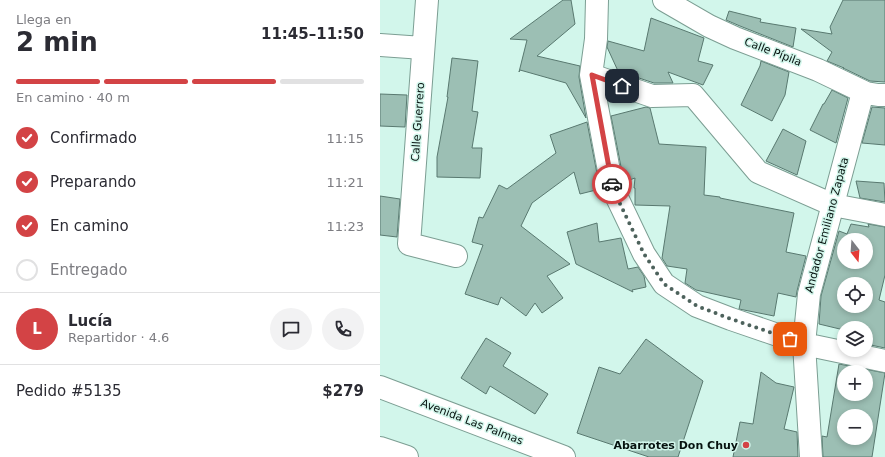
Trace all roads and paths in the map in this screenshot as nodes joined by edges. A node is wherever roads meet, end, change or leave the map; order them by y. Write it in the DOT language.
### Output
graph roads {
  1 [pos="427,0"];
  2 [pos="597,0"];
  3 [pos="664,0"];
  4 [pos="380,45"];
  5 [pos="423,48"];
  6 [pos="592,75"];
  7 [pos="863,92"];
  8 [pos="885,95"];
  9 [pos="832,204"];
  10 [pos="885,215"];
  11 [pos="456,256"];
  12 [pos="804,344"];
  13 [pos="885,361"];
  14 [pos="380,387"];
  15 [pos="380,448"];
  16 [pos="406,457"];
  17 [pos="564,457"];
  18 [pos="812,457"];
  1 -- 5 [label="main road, Calle Guerrero"];
  2 -- 6 [label="main road"];
  3 -- 7 [label="main road, Calle Pípila"];
  4 -- 5 [label="main road"];
  5 -- 11 [label="main road, Calle Guerrero"];
  6 -- 9 [label="main road"];
  6 -- 12 [label="main road"];
  7 -- 8 [label="main road, Calle Pípila"];
  7 -- 9 [label="main road, Andador Emiliano Zapata"];
  9 -- 10 [label="main road"];
  9 -- 12 [label="main road, Andador Emiliano Zapata"];
  12 -- 13 [label="main road"];
  12 -- 18 [label="main road, Andador Emiliano Zapata"];
  14 -- 17 [label="main road, Avenida Las Palmas"];
  15 -- 16 [label="main road"];
}
